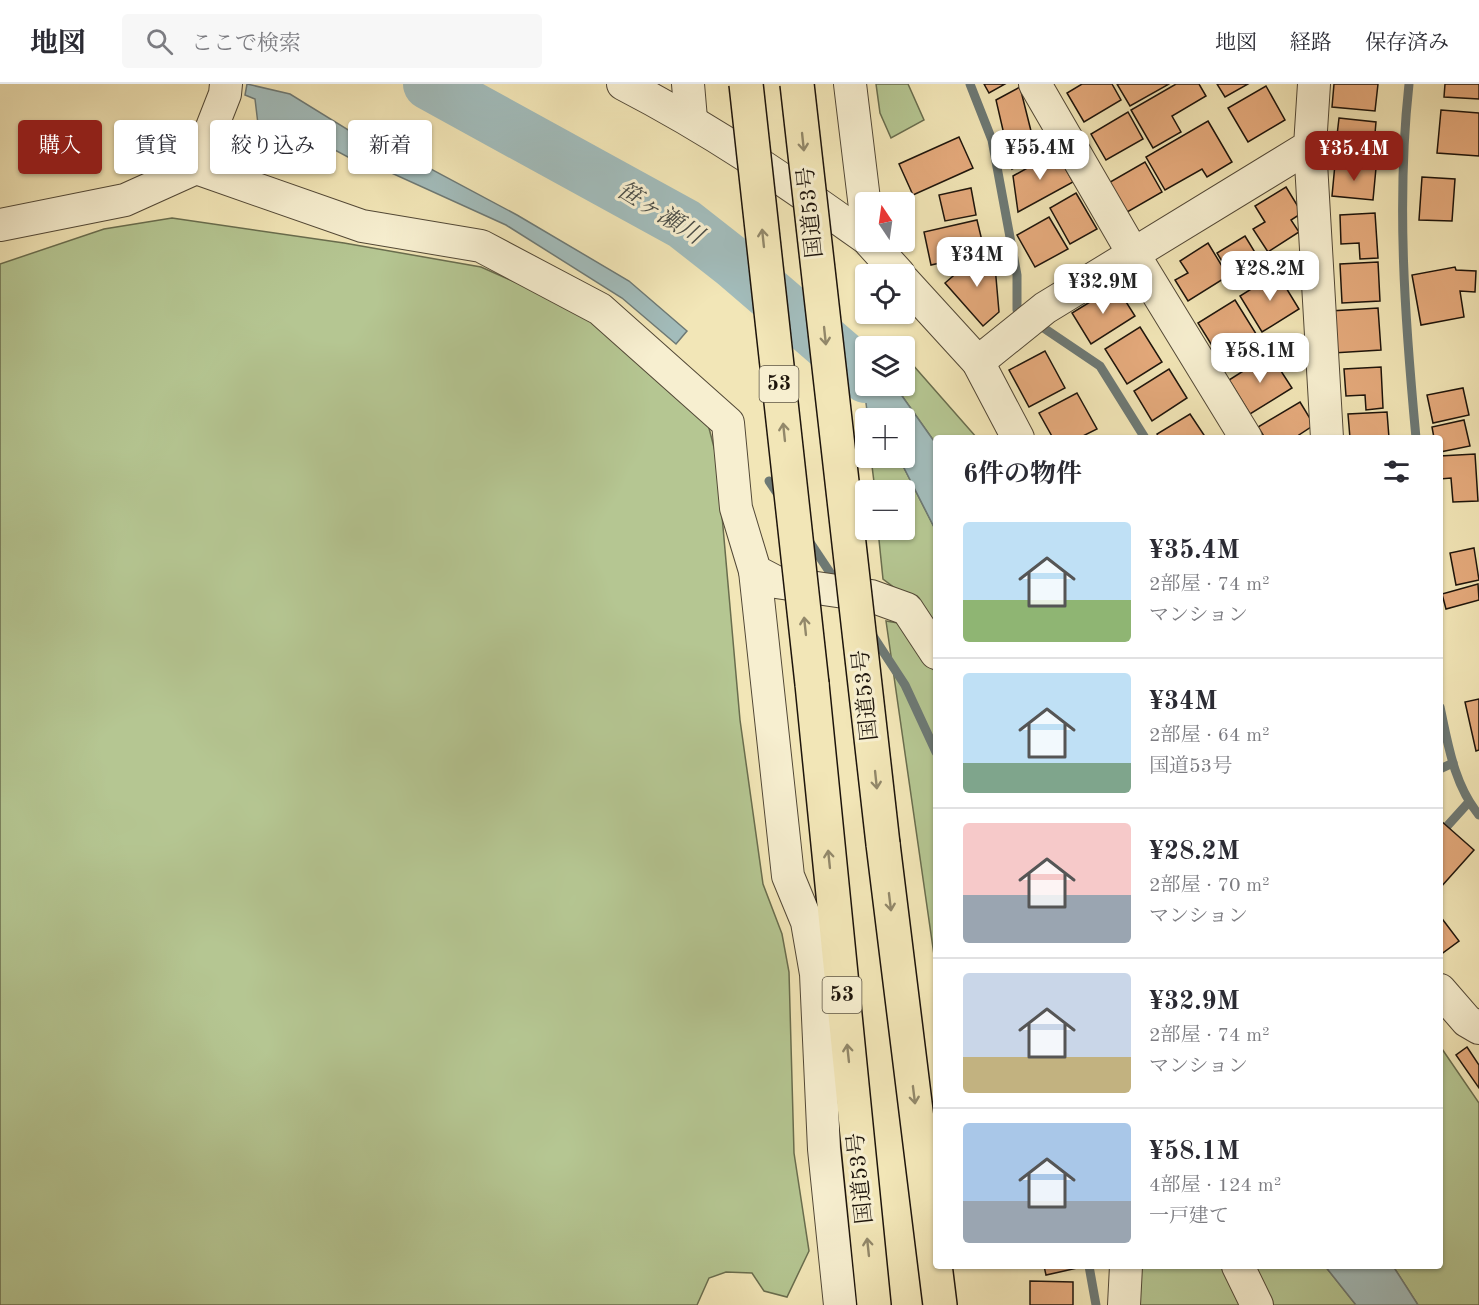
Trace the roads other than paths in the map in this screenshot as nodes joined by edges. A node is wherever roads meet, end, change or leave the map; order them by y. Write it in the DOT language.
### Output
graph roads {
  1 [pos="623,84"];
  2 [pos="688,84"];
  3 [pos="746,84"];
  4 [pos="797,84"];
  5 [pos="850,84"];
  6 [pos="1035,84"];
  7 [pos="1314,84"];
  8 [pos="226,89"];
  9 [pos="691,119"];
  10 [pos="1310,146"];
  11 [pos="198,163"];
  12 [pos="198,169"];
  13 [pos="183,174"];
  14 [pos="863,192"];
  15 [pos="0,225"];
  16 [pos="855,230"];
  17 [pos="879,252"];
  18 [pos="1134,255"];
  19 [pos="890,264"];
  20 [pos="915,293"];
  21 [pos="978,362"];
  22 [pos="1016,435"];
  23 [pos="1244,435"];
  24 [pos="1328,435"];
  25 [pos="755,571"];
  26 [pos="933,648"];
  27 [pos="1443,993"];
  28 [pos="1479,1028"];
  29 [pos="933,1248"];
  30 [pos="936,1269"];
  31 [pos="1126,1269"];
  32 [pos="1239,1269"];
  33 [pos="840,1305"];
  34 [pos="874,1305"];
  35 [pos="940,1305"];
  36 [pos="1124,1305"];
  37 [pos="1257,1305"];
  1 -- 9 [label="street"];
  2 -- 9 [label="street"];
  34 -- 3 [label="highway, 国道53号 / 53, one-way, bridge"];
  4 -- 29 [label="highway, 国道53号 / 53, one-way, bridge"];
  5 -- 14 [label="street"];
  6 -- 18 [label="street"];
  7 -- 10 [label="street"];
  8 -- 11 [label="street"];
  9 -- 16 [label="street"];
  10 -- 18 [label="street"];
  10 -- 24 [label="street"];
  12 -- 25 [label="street"];
  13 -- 15 [label="street"];
  17 -- 19 [label="street"];
  18 -- 21 [label="street"];
  18 -- 23 [label="street"];
  20 -- 21 [label="street"];
  21 -- 22 [label="street"];
  25 -- 26 [label="street"];
  25 -- 33 [label="street"];
  27 -- 28 [label="street"];
  30 -- 35 [label="highway, 国道53号 / 53, one-way, bridge"];
  31 -- 36 [label="street"];
  32 -- 37 [label="street"];
}
